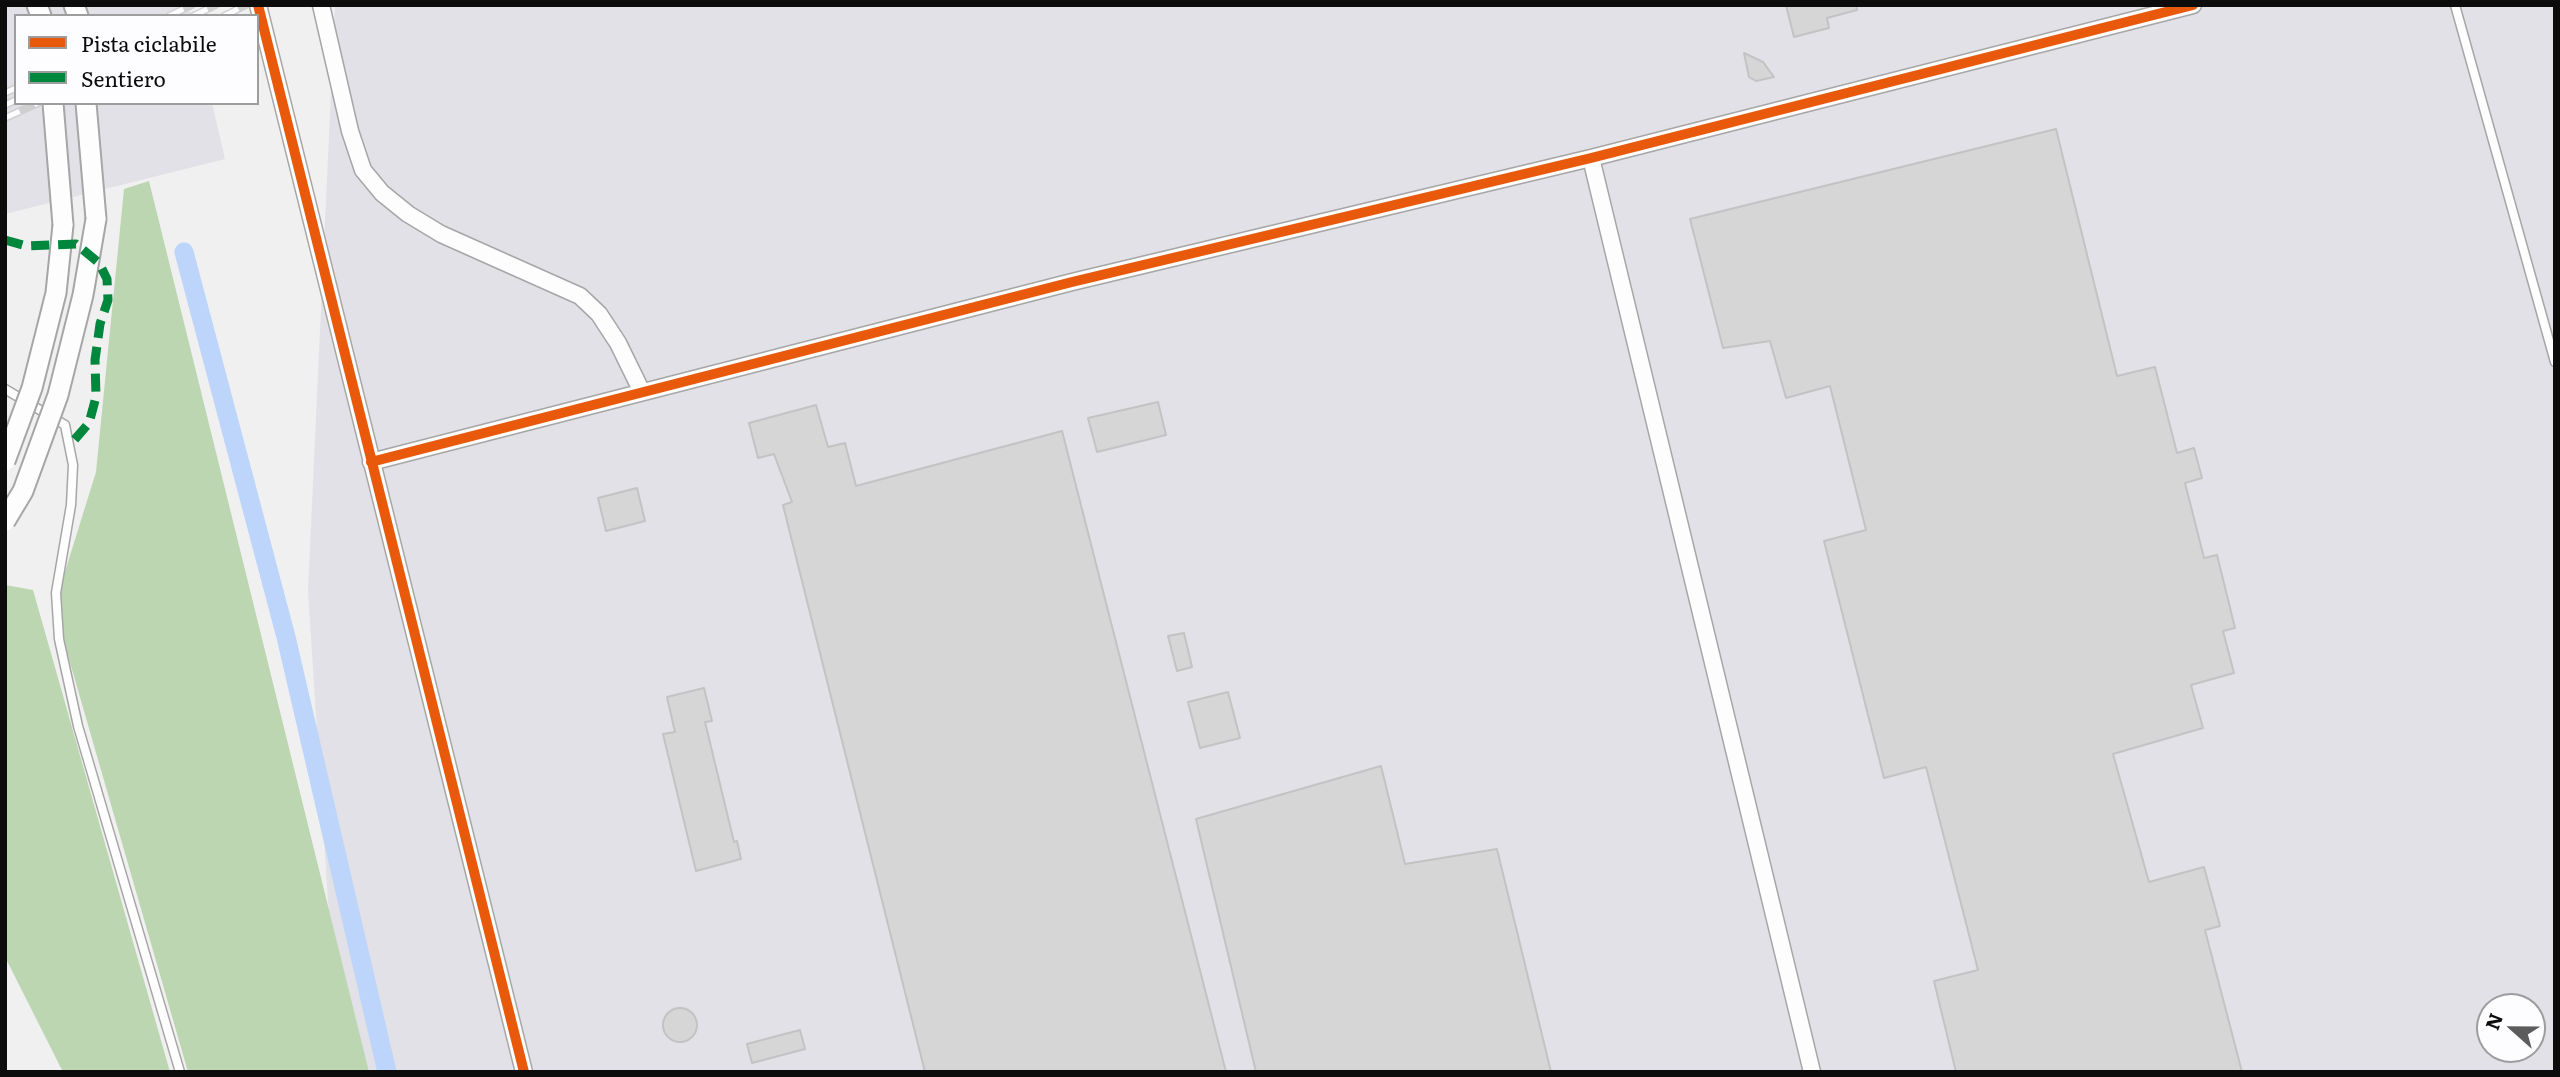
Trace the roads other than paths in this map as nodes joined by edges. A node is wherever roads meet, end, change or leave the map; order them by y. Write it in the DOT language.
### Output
graph roads {
  1 [pos="258,5"];
  2 [pos="321,5"];
  3 [pos="2193,5"];
  4 [pos="2455,5"];
  5 [pos="53,105"];
  6 [pos="86,105"];
  7 [pos="1591,158"];
  8 [pos="2555,362"];
  9 [pos="5,389"];
  10 [pos="642,392"];
  11 [pos="5,461"];
  12 [pos="371,462"];
  13 [pos="5,521"];
  14 [pos="180,1072"];
  15 [pos="524,1072"];
  16 [pos="1812,1072"];
  1 -- 12 [label="street"];
  2 -- 10 [label="street"];
  3 -- 7 [label="street"];
  4 -- 8 [label="lane"];
  5 -- 11 [label="street, bridge"];
  6 -- 13 [label="street, bridge"];
  7 -- 10 [label="street"];
  7 -- 16 [label="street"];
  9 -- 14 [label="lane"];
  10 -- 12 [label="street"];
  12 -- 15 [label="street"];
}
